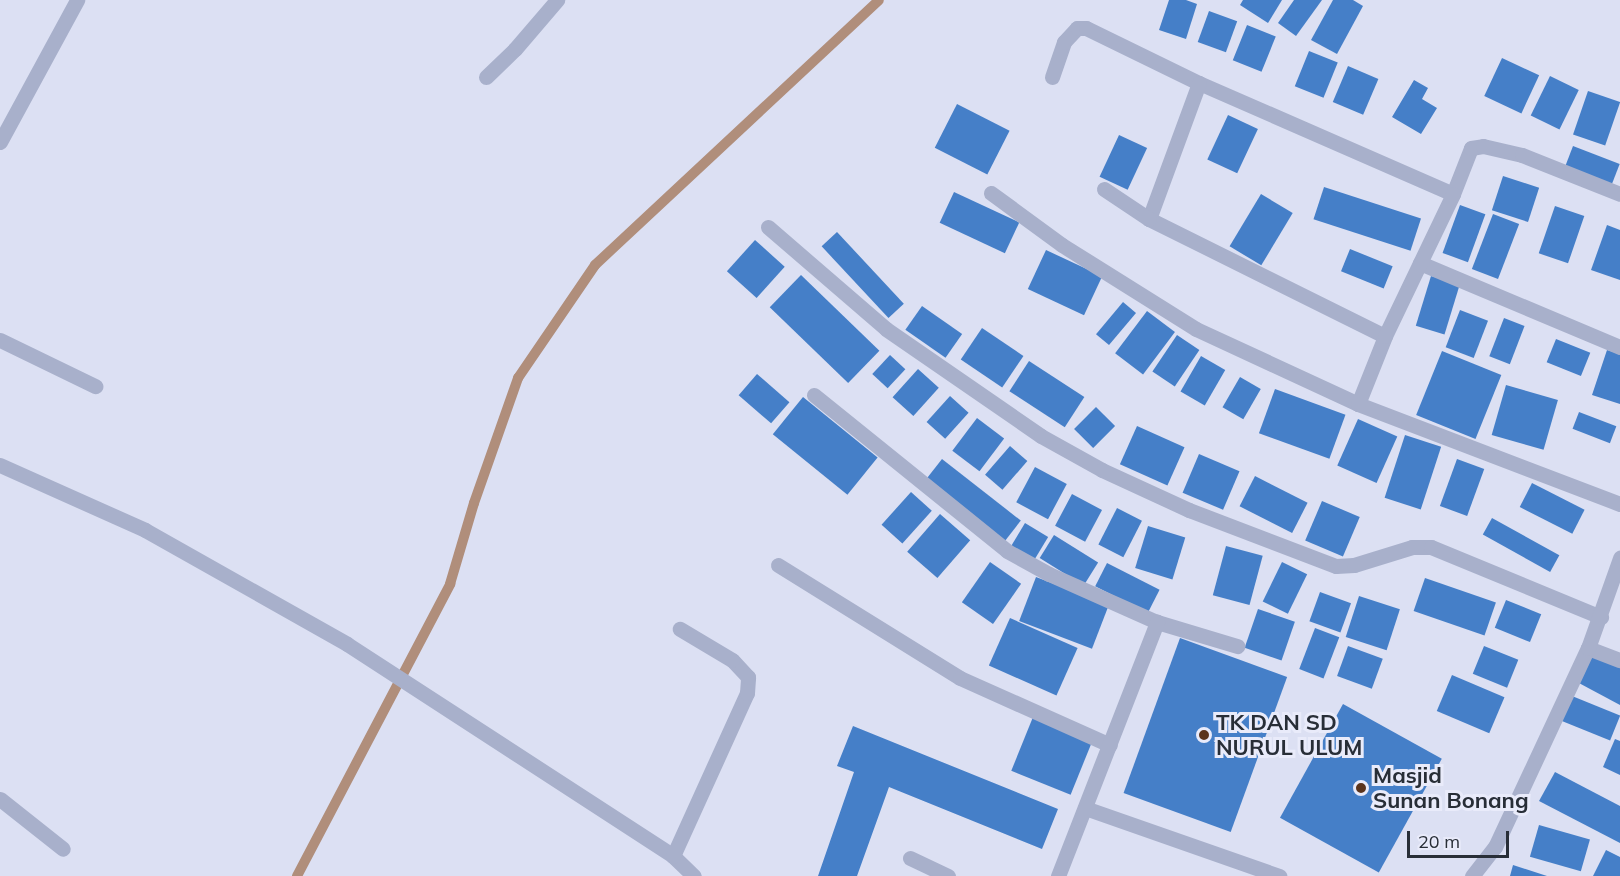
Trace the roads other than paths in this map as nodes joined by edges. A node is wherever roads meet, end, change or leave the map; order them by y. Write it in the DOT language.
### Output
graph roads {
  1 [pos="77,0"];
  2 [pos="557,0"];
  3 [pos="486,76"];
  4 [pos="1052,76"];
  5 [pos="1199,83"];
  6 [pos="0,142"];
  7 [pos="1104,189"];
  8 [pos="991,193"];
  9 [pos="1453,194"];
  10 [pos="1620,194"];
  11 [pos="1149,219"];
  12 [pos="768,227"];
  13 [pos="1420,263"];
  14 [pos="1385,336"];
  15 [pos="0,340"];
  16 [pos="1620,347"];
  17 [pos="95,386"];
  18 [pos="814,395"];
  19 [pos="1358,404"];
  20 [pos="0,465"];
  21 [pos="1620,504"];
  22 [pos="1620,558"];
  23 [pos="778,565"];
  24 [pos="1601,617"];
  25 [pos="1157,622"];
  26 [pos="680,629"];
  27 [pos="1237,646"];
  28 [pos="1588,648"];
  29 [pos="1620,660"];
  30 [pos="1110,745"];
  31 [pos="0,799"];
  32 [pos="1085,808"];
  33 [pos="63,849"];
  34 [pos="673,856"];
  35 [pos="910,858"];
  36 [pos="694,876"];
  37 [pos="948,876"];
  38 [pos="1058,876"];
  39 [pos="1279,876"];
  40 [pos="1472,876"];
  1 -- 6 [label="street"];
  2 -- 3 [label="street"];
  4 -- 5 [label="street"];
  5 -- 9 [label="street"];
  5 -- 11 [label="street"];
  7 -- 11 [label="street"];
  8 -- 19 [label="street"];
  9 -- 10 [label="street"];
  9 -- 13 [label="street"];
  11 -- 14 [label="street"];
  12 -- 24 [label="street"];
  13 -- 14 [label="street"];
  13 -- 16 [label="street"];
  14 -- 19 [label="street"];
  15 -- 17 [label="street"];
  18 -- 25 [label="street"];
  19 -- 21 [label="street"];
  20 -- 34 [label="street"];
  22 -- 24 [label="street"];
  23 -- 30 [label="street"];
  24 -- 28 [label="street"];
  25 -- 27 [label="street"];
  25 -- 30 [label="street"];
  26 -- 34 [label="street"];
  28 -- 29 [label="street"];
  28 -- 40 [label="street"];
  30 -- 32 [label="street"];
  31 -- 33 [label="street"];
  32 -- 38 [label="street"];
  32 -- 39 [label="street"];
  34 -- 36 [label="street"];
  35 -- 37 [label="street"];
}
